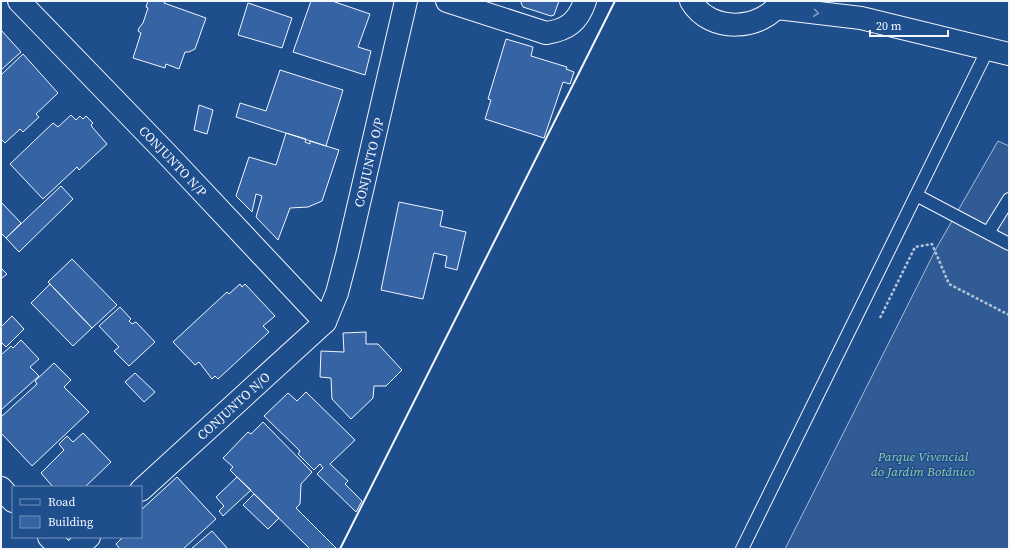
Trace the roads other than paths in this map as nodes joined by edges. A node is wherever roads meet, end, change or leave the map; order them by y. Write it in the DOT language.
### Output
graph roads {
  1 [pos="19,1"];
  2 [pos="406,1"];
  3 [pos="447,1"];
  4 [pos="585,1"];
  5 [pos="692,1"];
  6 [pos="839,1"];
  7 [pos="779,5"];
  8 [pos="861,18"];
  9 [pos="999,50"];
  10 [pos="916,195"];
  11 [pos="1009,199"];
  12 [pos="988,233"];
  13 [pos="1009,244"];
  14 [pos="325,322"];
  15 [pos="1,488"];
  16 [pos="142,489"];
  17 [pos="12,499"];
  18 [pos="50,538"];
  19 [pos="88,538"];
  20 [pos="61,549"];
  21 [pos="76,549"];
  22 [pos="742,549"];
  1 -- 14 [label="street, CONJUNTO N/P"];
  2 -- 14 [label="street, CONJUNTO O/P"];
  3 -- 4 [label="street"];
  5 -- 7 [label="street"];
  6 -- 8 [label="street"];
  7 -- 8 [label="street, one-way"];
  8 -- 9 [label="street"];
  9 -- 10 [label="lane"];
  10 -- 12 [label="lane"];
  10 -- 22 [label="lane"];
  11 -- 12 [label="lane"];
  12 -- 13 [label="lane"];
  14 -- 16 [label="street, CONJUNTO N/O"];
  15 -- 17 [label="street"];
  18 -- 20 [label="street"];
  19 -- 21 [label="street"];
}
